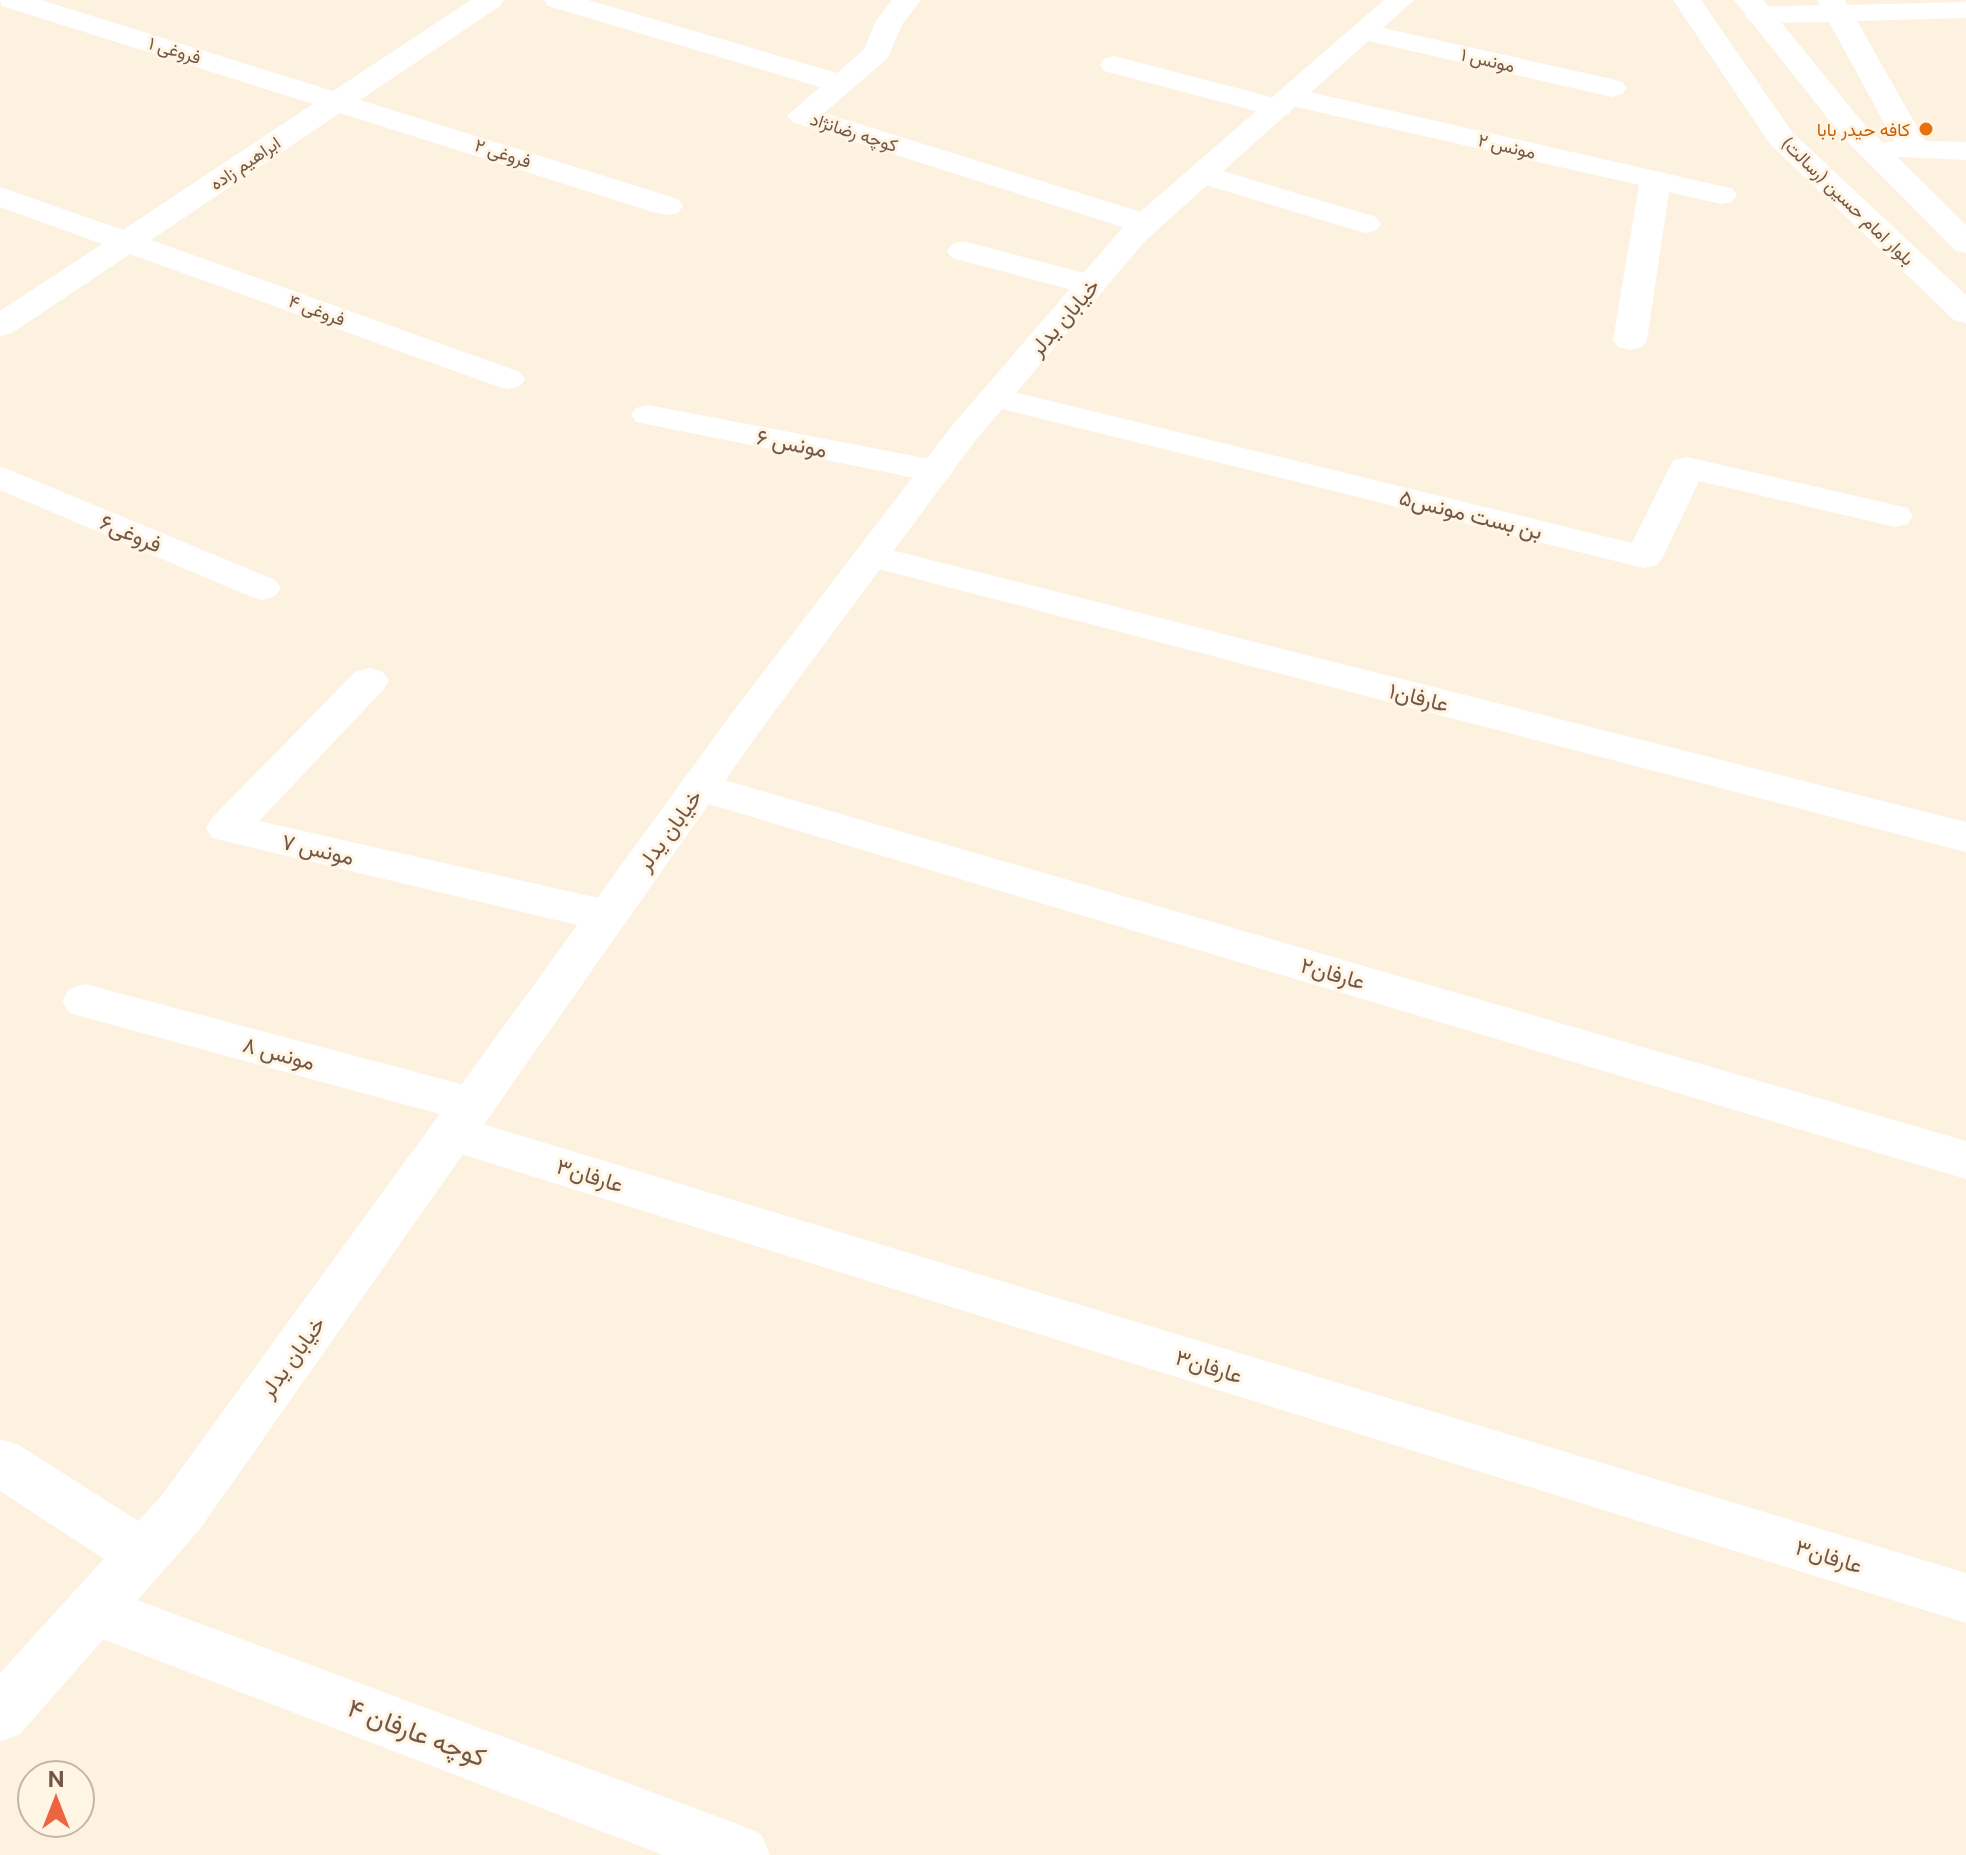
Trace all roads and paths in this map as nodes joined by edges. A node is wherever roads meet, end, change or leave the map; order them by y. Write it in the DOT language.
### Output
graph roads {
  1 [pos="12,0"];
  2 [pos="490,0"];
  3 [pos="558,0"];
  4 [pos="907,0"];
  5 [pos="1400,0"];
  6 [pos="1687,0"];
  7 [pos="1834,6"];
  8 [pos="1754,7"];
  9 [pos="1966,10"];
  10 [pos="1365,32"];
  11 [pos="1114,65"];
  12 [pos="842,84"];
  13 [pos="1612,88"];
  14 [pos="339,101"];
  15 [pos="1286,102"];
  16 [pos="1873,150"];
  17 [pos="1915,151"];
  18 [pos="1966,151"];
  19 [pos="1203,174"];
  20 [pos="1655,180"];
  21 [pos="1721,195"];
  22 [pos="0,196"];
  23 [pos="667,206"];
  24 [pos="1146,224"];
  25 [pos="1365,224"];
  26 [pos="1960,232"];
  27 [pos="127,241"];
  28 [pos="963,251"];
  29 [pos="1091,285"];
  30 [pos="1966,313"];
  31 [pos="0,326"];
  32 [pos="1630,340"];
  33 [pos="508,379"];
  34 [pos="994,397"];
  35 [pos="648,415"];
  36 [pos="935,471"];
  37 [pos="0,477"];
  38 [pos="1895,516"];
  39 [pos="872,556"];
  40 [pos="262,588"];
  41 [pos="369,681"];
  42 [pos="700,787"];
  43 [pos="1966,837"];
  44 [pos="607,916"];
  45 [pos="85,1001"];
  46 [pos="462,1119"];
  47 [pos="1966,1160"];
  48 [pos="0,1462"];
  49 [pos="143,1554"];
  50 [pos="1966,1598"];
  51 [pos="94,1610"];
  52 [pos="0,1715"];
  53 [pos="740,1855"];
  1 -- 14 [label="street, فروغی ۱"];
  2 -- 14 [label="street, ابراهیم زاده"];
  3 -- 12 [label="street, کوچه رضانژاد"];
  4 -- 12 [label="street"];
  5 -- 10 [label="street, خیابان یدلر"];
  6 -- 30 [label="street, بلوار امام حسین (رسالت)"];
  7 -- 8 [label="street"];
  7 -- 9 [label="street"];
  7 -- 17 [label="street"];
  8 -- 16 [label="street"];
  10 -- 13 [label="street, مونس ۱"];
  10 -- 15 [label="street, خیابان یدلر"];
  11 -- 15 [label="street, مونس ۲"];
  12 -- 24 [label="street, کوچه رضانژاد"];
  14 -- 23 [label="street, فروغی ۲"];
  14 -- 27 [label="street, ابراهیم زاده"];
  15 -- 19 [label="street, خیابان یدلر"];
  15 -- 20 [label="street, مونس ۲"];
  16 -- 17 [label="street"];
  16 -- 26 [label="street"];
  17 -- 18 [label="street"];
  19 -- 24 [label="street, خیابان یدلر"];
  19 -- 25 [label="street"];
  20 -- 21 [label="street, مونس ۲"];
  20 -- 32 [label="street"];
  22 -- 27 [label="street, فروغی ۴"];
  24 -- 29 [label="street, خیابان یدلر"];
  27 -- 31 [label="street, ابراهیم زاده"];
  27 -- 33 [label="street, فروغی ۴"];
  28 -- 29 [label="street"];
  29 -- 34 [label="street, خیابان یدلر"];
  34 -- 36 [label="street, خیابان یدلر"];
  34 -- 38 [label="street, بن بست مونس۵"];
  35 -- 36 [label="street, مونس ۶"];
  36 -- 39 [label="street, خیابان یدلر"];
  37 -- 40 [label="street, فروغی۶"];
  39 -- 42 [label="street, خیابان یدلر"];
  39 -- 43 [label="street, عارفان۱"];
  41 -- 44 [label="street, مونس ۷"];
  42 -- 44 [label="street, خیابان یدلر"];
  42 -- 47 [label="street, عارفان۲"];
  44 -- 46 [label="street, خیابان یدلر"];
  45 -- 46 [label="street, مونس ۸"];
  46 -- 49 [label="street, خیابان یدلر"];
  46 -- 50 [label="street, عارفان۳"];
  48 -- 49 [label="street"];
  49 -- 51 [label="street, خیابان یدلر"];
  51 -- 52 [label="street, خیابان یدلر"];
  51 -- 53 [label="street, کوچه عارفان ۴"];
}
